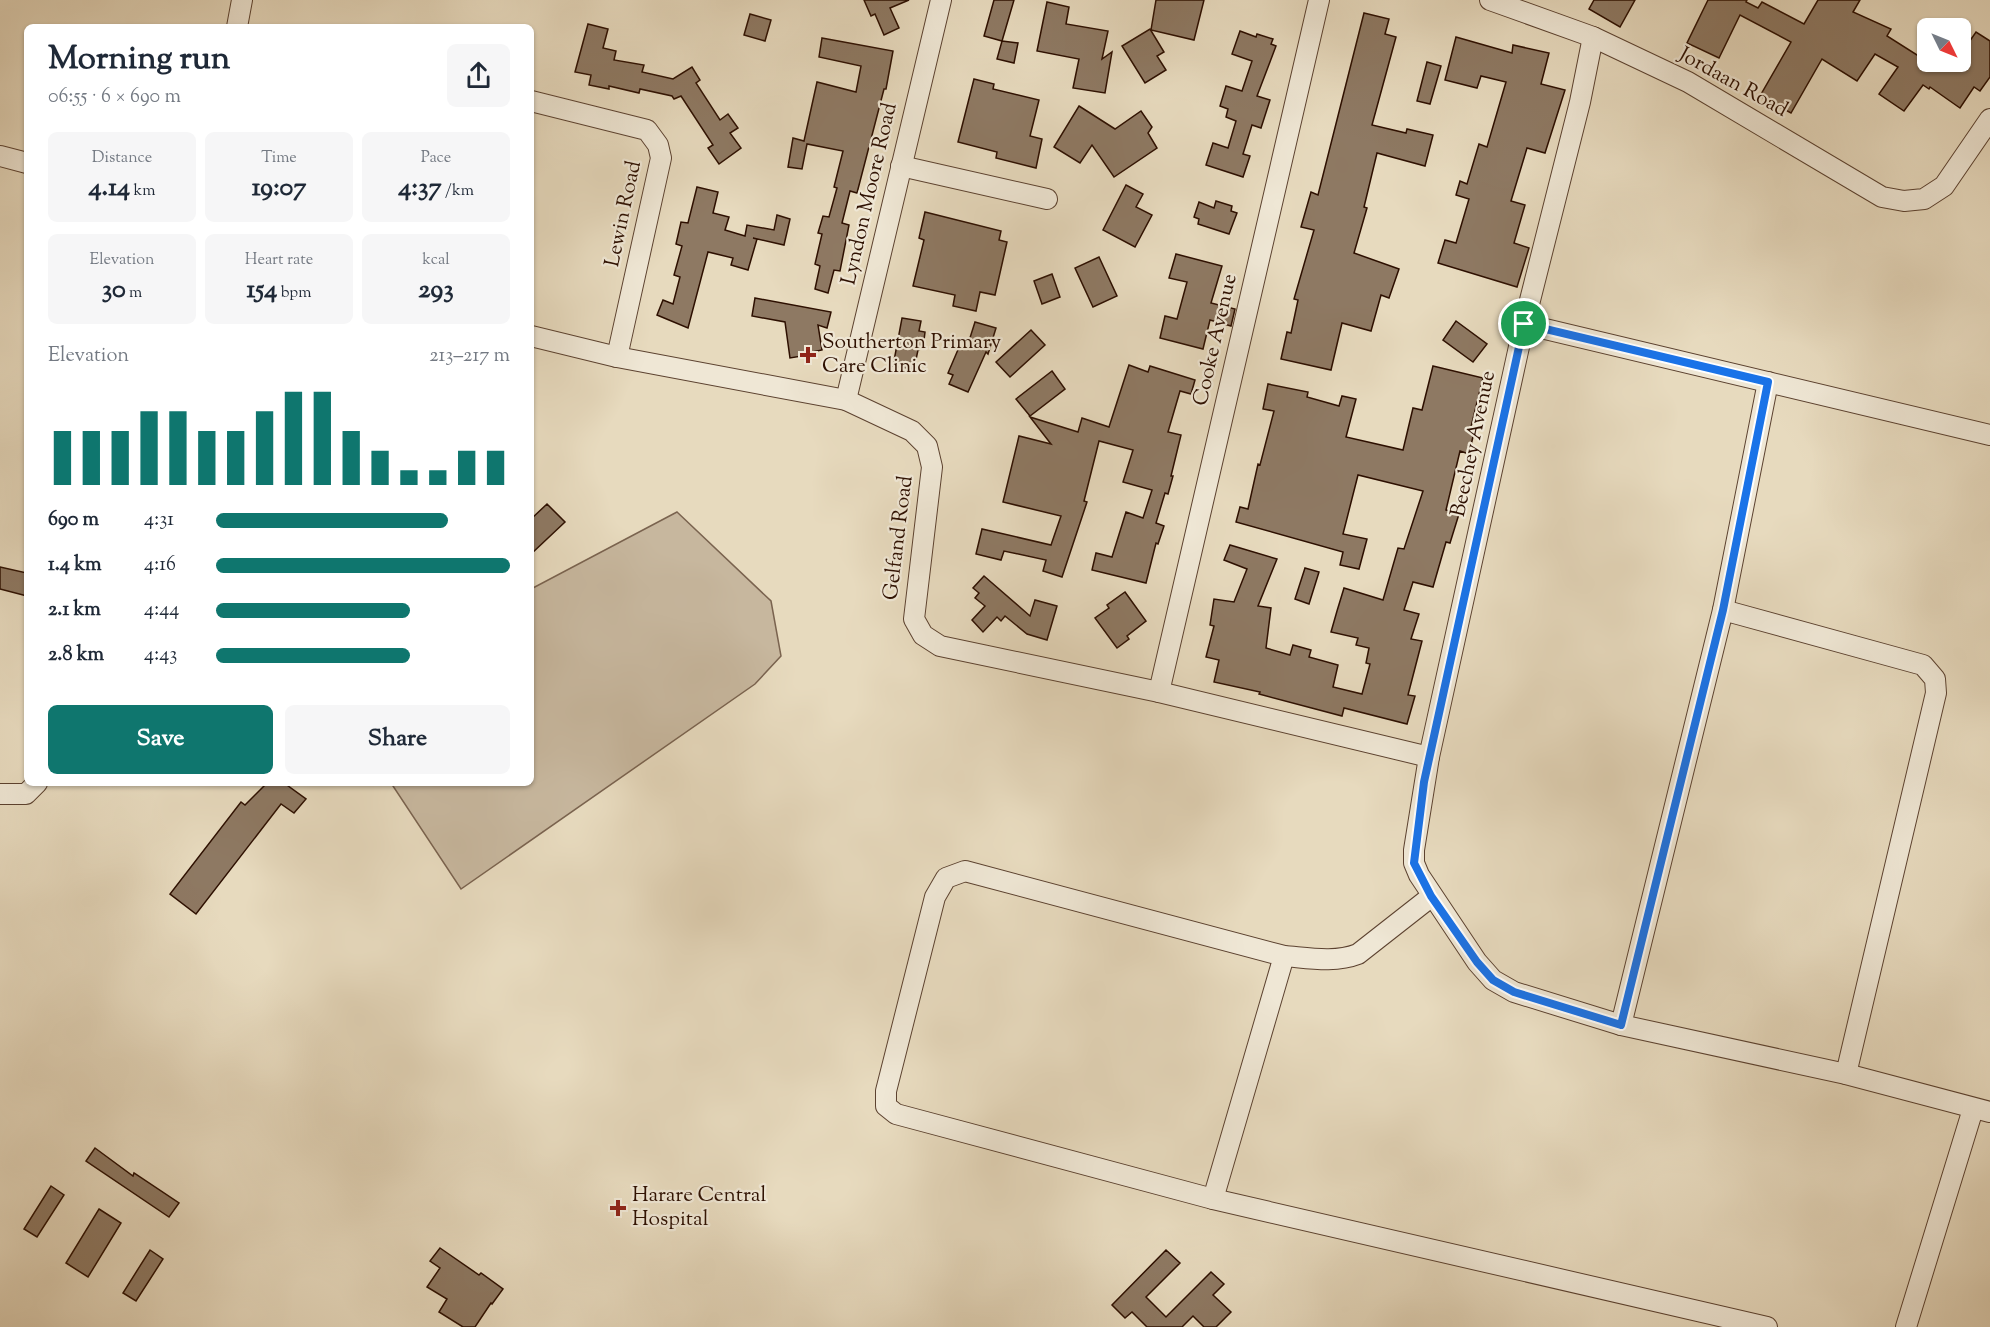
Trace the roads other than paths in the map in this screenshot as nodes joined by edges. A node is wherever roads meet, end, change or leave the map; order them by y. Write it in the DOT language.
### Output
graph roads {
  1 [pos="242,0"];
  2 [pos="941,0"];
  3 [pos="1319,0"];
  4 [pos="1490,0"];
  5 [pos="239,24"];
  6 [pos="1593,38"];
  7 [pos="534,102"];
  8 [pos="1990,119"];
  9 [pos="0,156"];
  10 [pos="24,162"];
  11 [pos="901,166"];
  12 [pos="1047,199"];
  13 [pos="1524,324"];
  14 [pos="534,337"];
  15 [pos="617,357"];
  16 [pos="1768,382"];
  17 [pos="846,400"];
  18 [pos="1990,435"];
  19 [pos="1723,610"];
  20 [pos="1159,692"];
  21 [pos="1430,757"];
  22 [pos="32,788"];
  23 [pos="0,794"];
  24 [pos="1431,896"];
  25 [pos="1284,956"];
  26 [pos="1621,1025"];
  27 [pos="1846,1074"];
  28 [pos="1982,1111"];
  29 [pos="1213,1199"];
  30 [pos="1767,1327"];
  31 [pos="1906,1327"];
  1 -- 5 [label="street"];
  2 -- 11 [label="street, Lyndon Moore Road"];
  3 -- 20 [label="street, Cooke Avenue"];
  4 -- 6 [label="street, Jordaan Road"];
  6 -- 8 [label="street, Jordaan Road"];
  6 -- 13 [label="street, Beechey Avenue"];
  7 -- 15 [label="street, Lewin Road"];
  9 -- 10 [label="street"];
  11 -- 12 [label="street"];
  11 -- 17 [label="street, Lyndon Moore Road"];
  13 -- 16 [label="street"];
  13 -- 21 [label="street, Beechey Avenue"];
  14 -- 15 [label="street, Gelfand Road"];
  15 -- 17 [label="street, Gelfand Road"];
  16 -- 18 [label="street"];
  16 -- 19 [label="street"];
  17 -- 20 [label="street, Gelfand Road"];
  19 -- 26 [label="street"];
  19 -- 27 [label="street"];
  20 -- 21 [label="street, Gelfand Road"];
  21 -- 24 [label="street, Beechey Avenue"];
  22 -- 23 [label="street"];
  24 -- 25 [label="street"];
  24 -- 26 [label="street, Beechey Avenue"];
  25 -- 29 [label="street"];
  25 -- 29 [label="street"];
  26 -- 27 [label="street, Beechey Avenue"];
  27 -- 28 [label="street, Beechey Avenue"];
  28 -- 31 [label="street"];
  29 -- 30 [label="street"];
}
